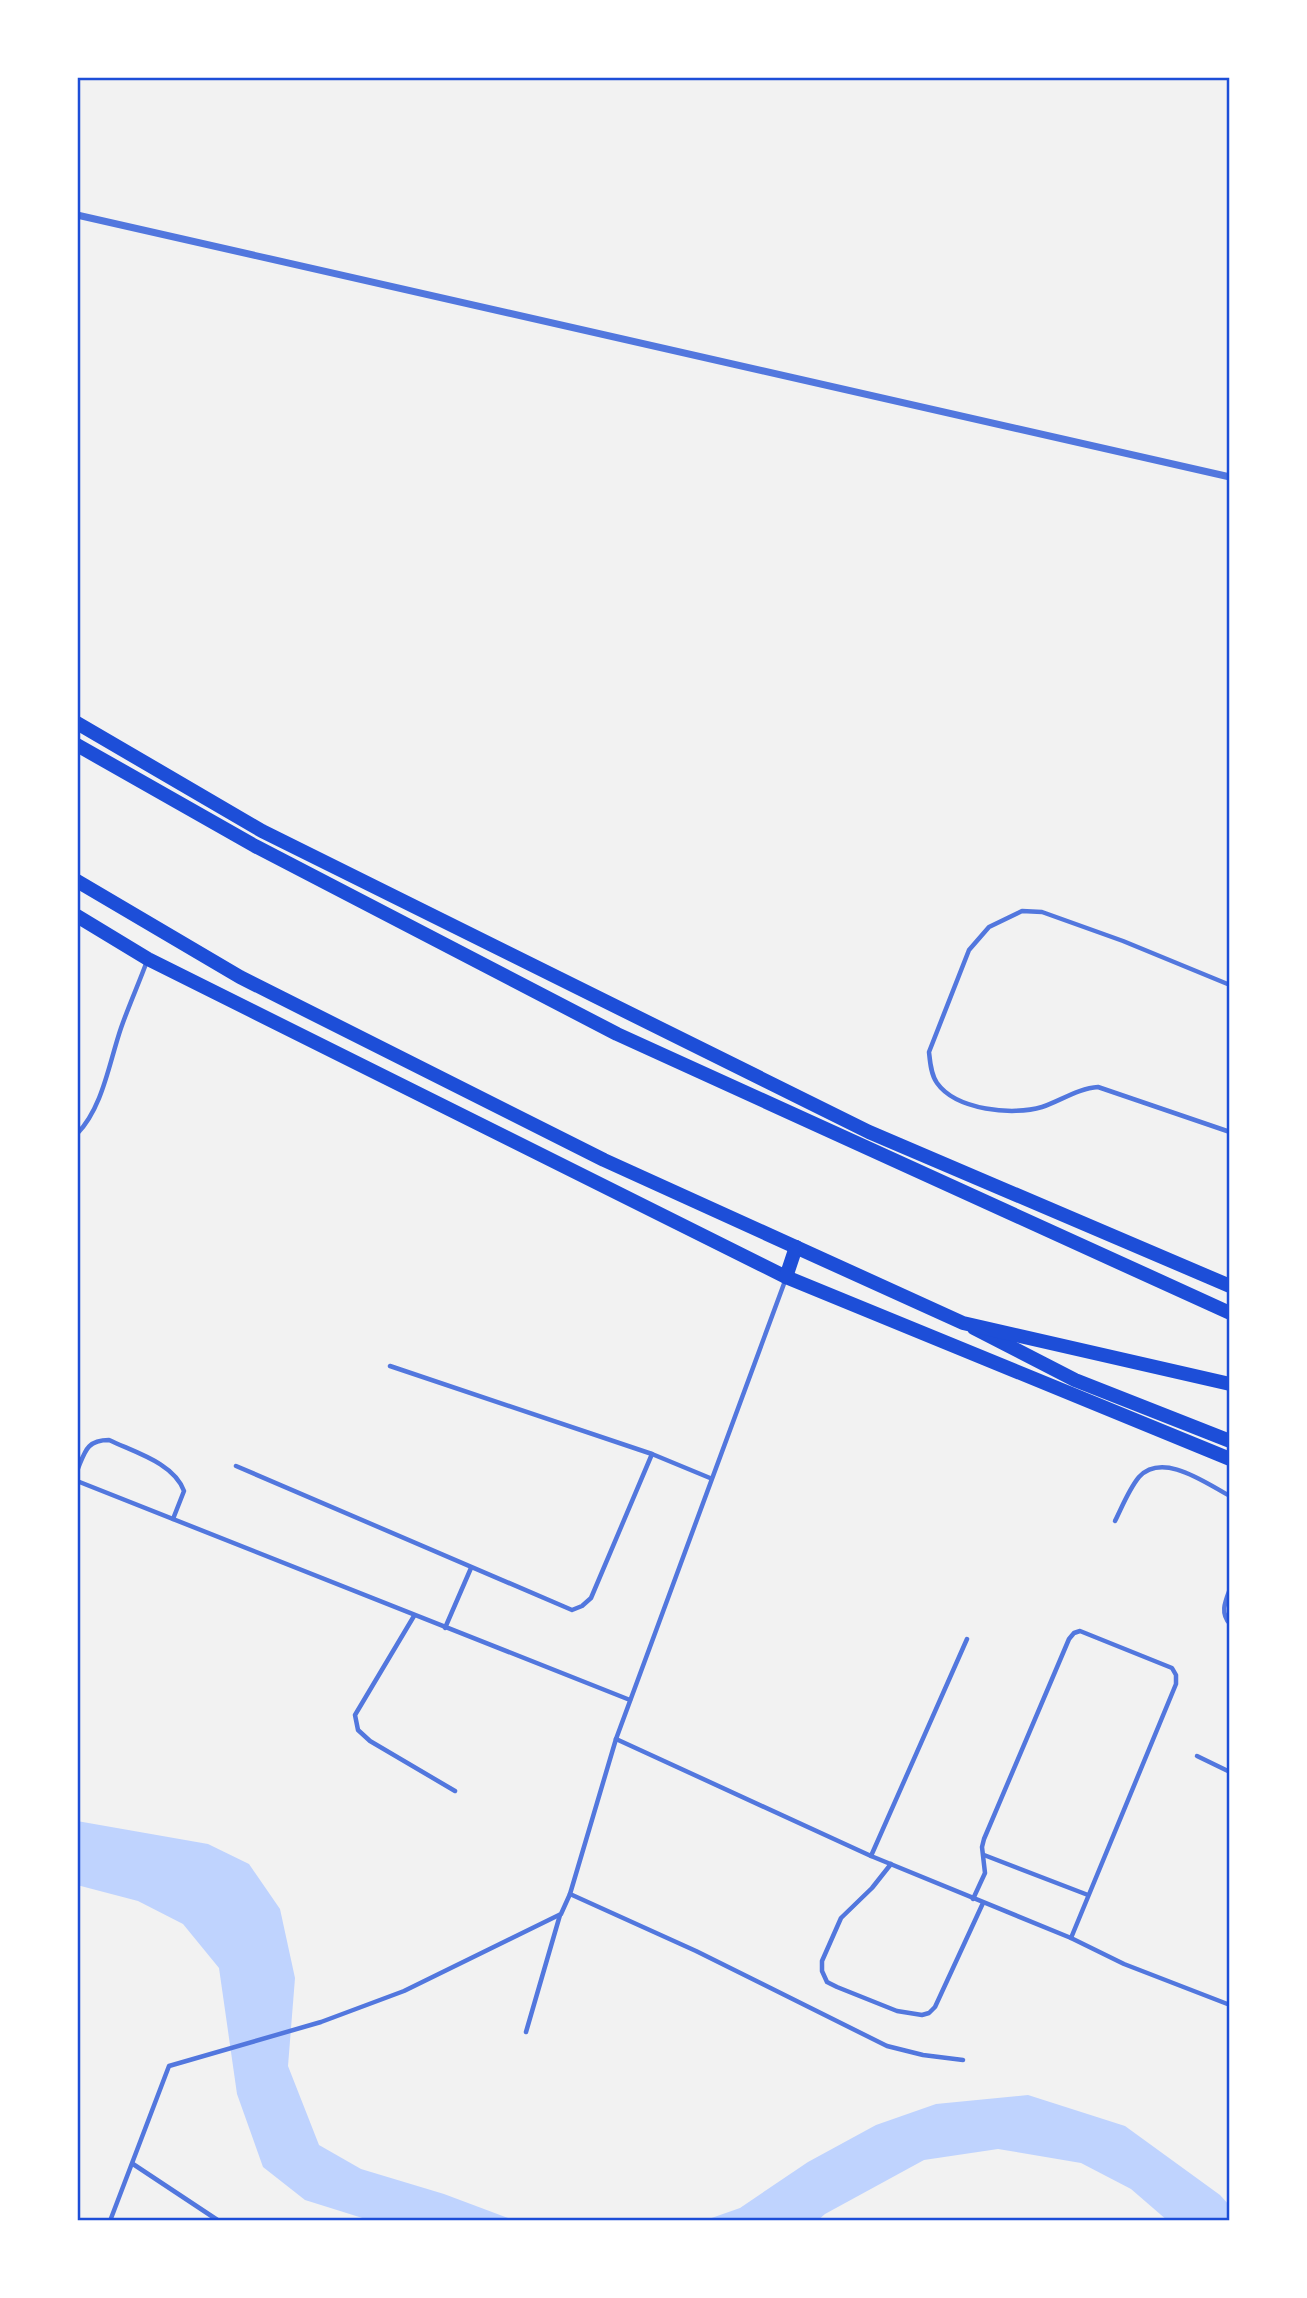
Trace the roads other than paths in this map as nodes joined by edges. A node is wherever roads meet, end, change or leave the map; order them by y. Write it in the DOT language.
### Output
graph roads {
  1 [pos="77,215"];
  2 [pos="1230,477"];
  3 [pos="77,723"];
  4 [pos="77,746"];
  5 [pos="77,881"];
  6 [pos="77,916"];
  7 [pos="148,959"];
  8 [pos="1230,985"];
  9 [pos="1230,1132"];
  10 [pos="77,1134"];
  11 [pos="796,1247"];
  12 [pos="786,1277"];
  13 [pos="1230,1286"];
  14 [pos="1230,1313"];
  15 [pos="963,1323"];
  16 [pos="390,1366"];
  17 [pos="1230,1384"];
  18 [pos="1230,1441"];
  19 [pos="652,1454"];
  20 [pos="1230,1460"];
  21 [pos="236,1466"];
  22 [pos="77,1471"];
  23 [pos="710,1478"];
  24 [pos="77,1481"];
  25 [pos="1230,1496"];
  26 [pos="173,1519"];
  27 [pos="1115,1521"];
  28 [pos="471,1568"];
  29 [pos="1230,1589"];
  30 [pos="414,1616"];
  31 [pos="1230,1624"];
  32 [pos="445,1628"];
  33 [pos="967,1639"];
  34 [pos="630,1700"];
  35 [pos="616,1739"];
  36 [pos="1197,1756"];
  37 [pos="1230,1772"];
  38 [pos="455,1791"];
  39 [pos="984,1855"];
  40 [pos="871,1856"];
  41 [pos="891,1864"];
  42 [pos="570,1894"];
  43 [pos="1088,1895"];
  44 [pos="973,1899"];
  45 [pos="983,1903"];
  46 [pos="561,1914"];
  47 [pos="1071,1938"];
  48 [pos="1230,2005"];
  49 [pos="526,2032"];
  50 [pos="963,2060"];
  51 [pos="132,2164"];
  52 [pos="110,2221"];
  53 [pos="219,2221"];
  1 -- 2 [label="street"];
  3 -- 13 [label="main road"];
  4 -- 14 [label="main road"];
  5 -- 11 [label="main road"];
  6 -- 7 [label="main road"];
  7 -- 10 [label="lane"];
  7 -- 12 [label="main road"];
  8 -- 9 [label="lane"];
  11 -- 12 [label="main road"];
  11 -- 15 [label="main road"];
  12 -- 20 [label="main road"];
  12 -- 23 [label="lane"];
  15 -- 17 [label="main road"];
  15 -- 18 [label="main road"];
  16 -- 19 [label="lane"];
  19 -- 23 [label="lane"];
  19 -- 28 [label="lane"];
  21 -- 28 [label="lane"];
  22 -- 26 [label="lane"];
  23 -- 34 [label="lane"];
  24 -- 26 [label="lane"];
  25 -- 27 [label="lane"];
  26 -- 30 [label="lane"];
  28 -- 32 [label="lane"];
  29 -- 31 [label="lane"];
  30 -- 32 [label="lane"];
  30 -- 38 [label="lane"];
  32 -- 34 [label="lane"];
  33 -- 40 [label="lane"];
  34 -- 35 [label="lane"];
  35 -- 40 [label="lane"];
  35 -- 42 [label="lane"];
  36 -- 37 [label="lane"];
  39 -- 43 [label="lane"];
  39 -- 43 [label="lane"];
  39 -- 44 [label="lane"];
  40 -- 41 [label="lane"];
  41 -- 44 [label="lane"];
  41 -- 45 [label="lane"];
  42 -- 46 [label="lane"];
  42 -- 50 [label="lane"];
  43 -- 47 [label="lane"];
  44 -- 45 [label="lane"];
  45 -- 47 [label="lane"];
  46 -- 49 [label="lane"];
  46 -- 51 [label="lane"];
  47 -- 48 [label="lane"];
  51 -- 52 [label="lane"];
  51 -- 53 [label="lane"];
}
